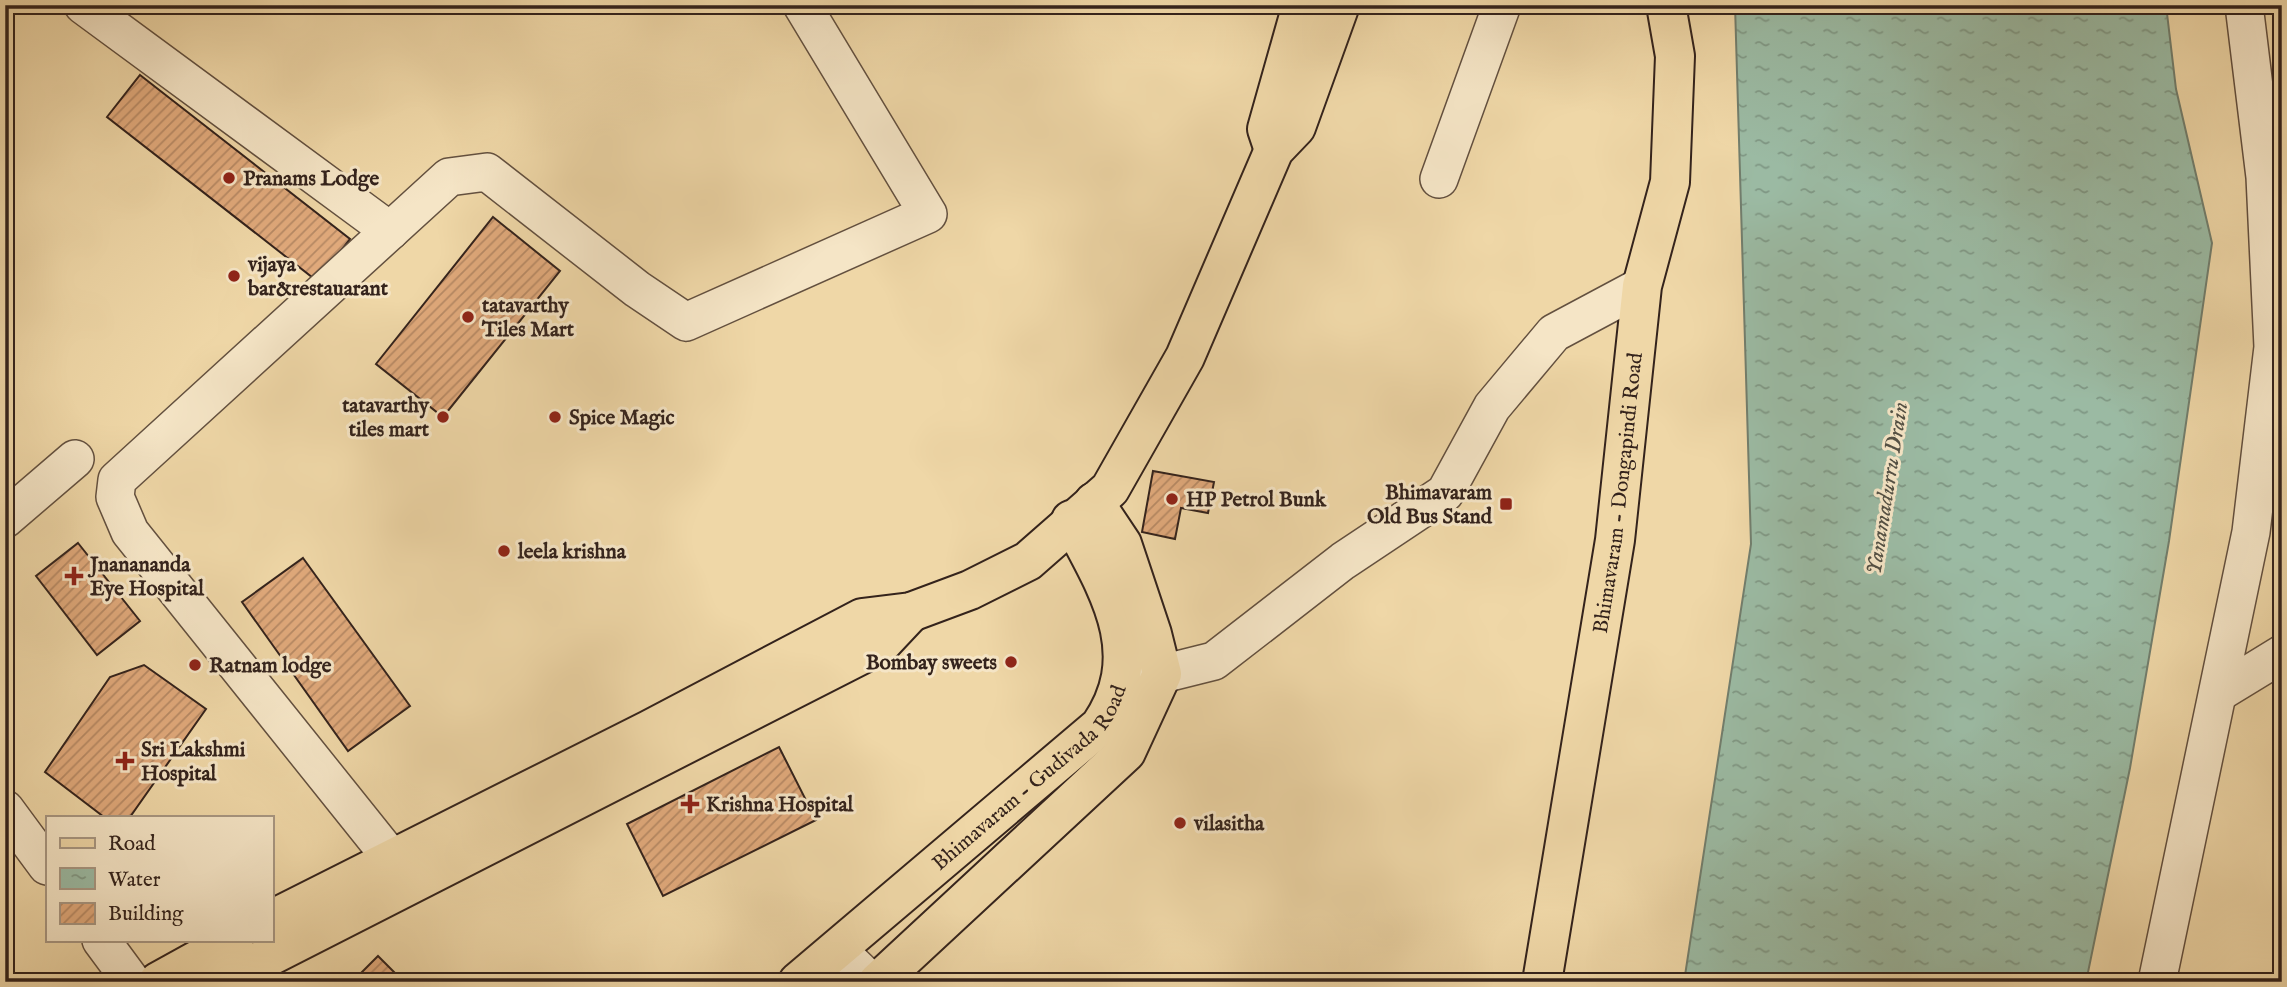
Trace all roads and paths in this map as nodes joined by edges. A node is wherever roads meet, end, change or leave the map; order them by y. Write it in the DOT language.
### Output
graph roads {
  1 [pos="83,5"];
  2 [pos="803,5"];
  3 [pos="1302,5"];
  4 [pos="1340,5"];
  5 [pos="1502,5"];
  6 [pos="1666,5"];
  7 [pos="2244,5"];
  8 [pos="1274,150"];
  9 [pos="1439,179"];
  10 [pos="390,232"];
  11 [pos="1642,286"];
  12 [pos="75,459"];
  13 [pos="1082,511"];
  14 [pos="5,519"];
  15 [pos="2282,654"];
  16 [pos="1124,665"];
  17 [pos="1162,674"];
  18 [pos="2220,692"];
  19 [pos="5,809"];
  20 [pos="46,865"];
  21 [pos="399,872"];
  22 [pos="273,919"];
  23 [pos="102,942"];
  24 [pos="231,942"];
  25 [pos="837,948"];
  26 [pos="170,979"];
  27 [pos="132,982"];
  28 [pos="219,982"];
  29 [pos="798,982"];
  30 [pos="871,982"];
  31 [pos="878,982"];
  32 [pos="1542,982"];
  33 [pos="2157,982"];
  1 -- 10 [label="street"];
  2 -- 10 [label="street"];
  3 -- 8 [label="main road"];
  4 -- 8 [label="main road"];
  5 -- 9 [label="street"];
  6 -- 11 [label="main road, Bhimavaram - Dongapindi Road"];
  7 -- 18 [label="street"];
  8 -- 13 [label="main road"];
  10 -- 21 [label="street"];
  11 -- 17 [label="street"];
  11 -- 32 [label="main road, Bhimavaram - Dongapindi Road"];
  12 -- 14 [label="street"];
  13 -- 16 [label="main road, Bhimavaram - Gudivada Road"];
  13 -- 17 [label="main road"];
  13 -- 21 [label="main road"];
  15 -- 18 [label="street"];
  16 -- 17 [label="street"];
  16 -- 25 [label="main road, Bhimavaram - Gudivada Road"];
  17 -- 31 [label="main road, Bhimavaram - Gudivada Road"];
  18 -- 33 [label="street"];
  19 -- 20 [label="street"];
  21 -- 22 [label="main road"];
  21 -- 28 [label="main road"];
  23 -- 27 [label="street"];
  24 -- 26 [label="main road"];
  25 -- 29 [label="main road, Bhimavaram - Gudivada Road"];
  25 -- 30 [label="street"];
}
